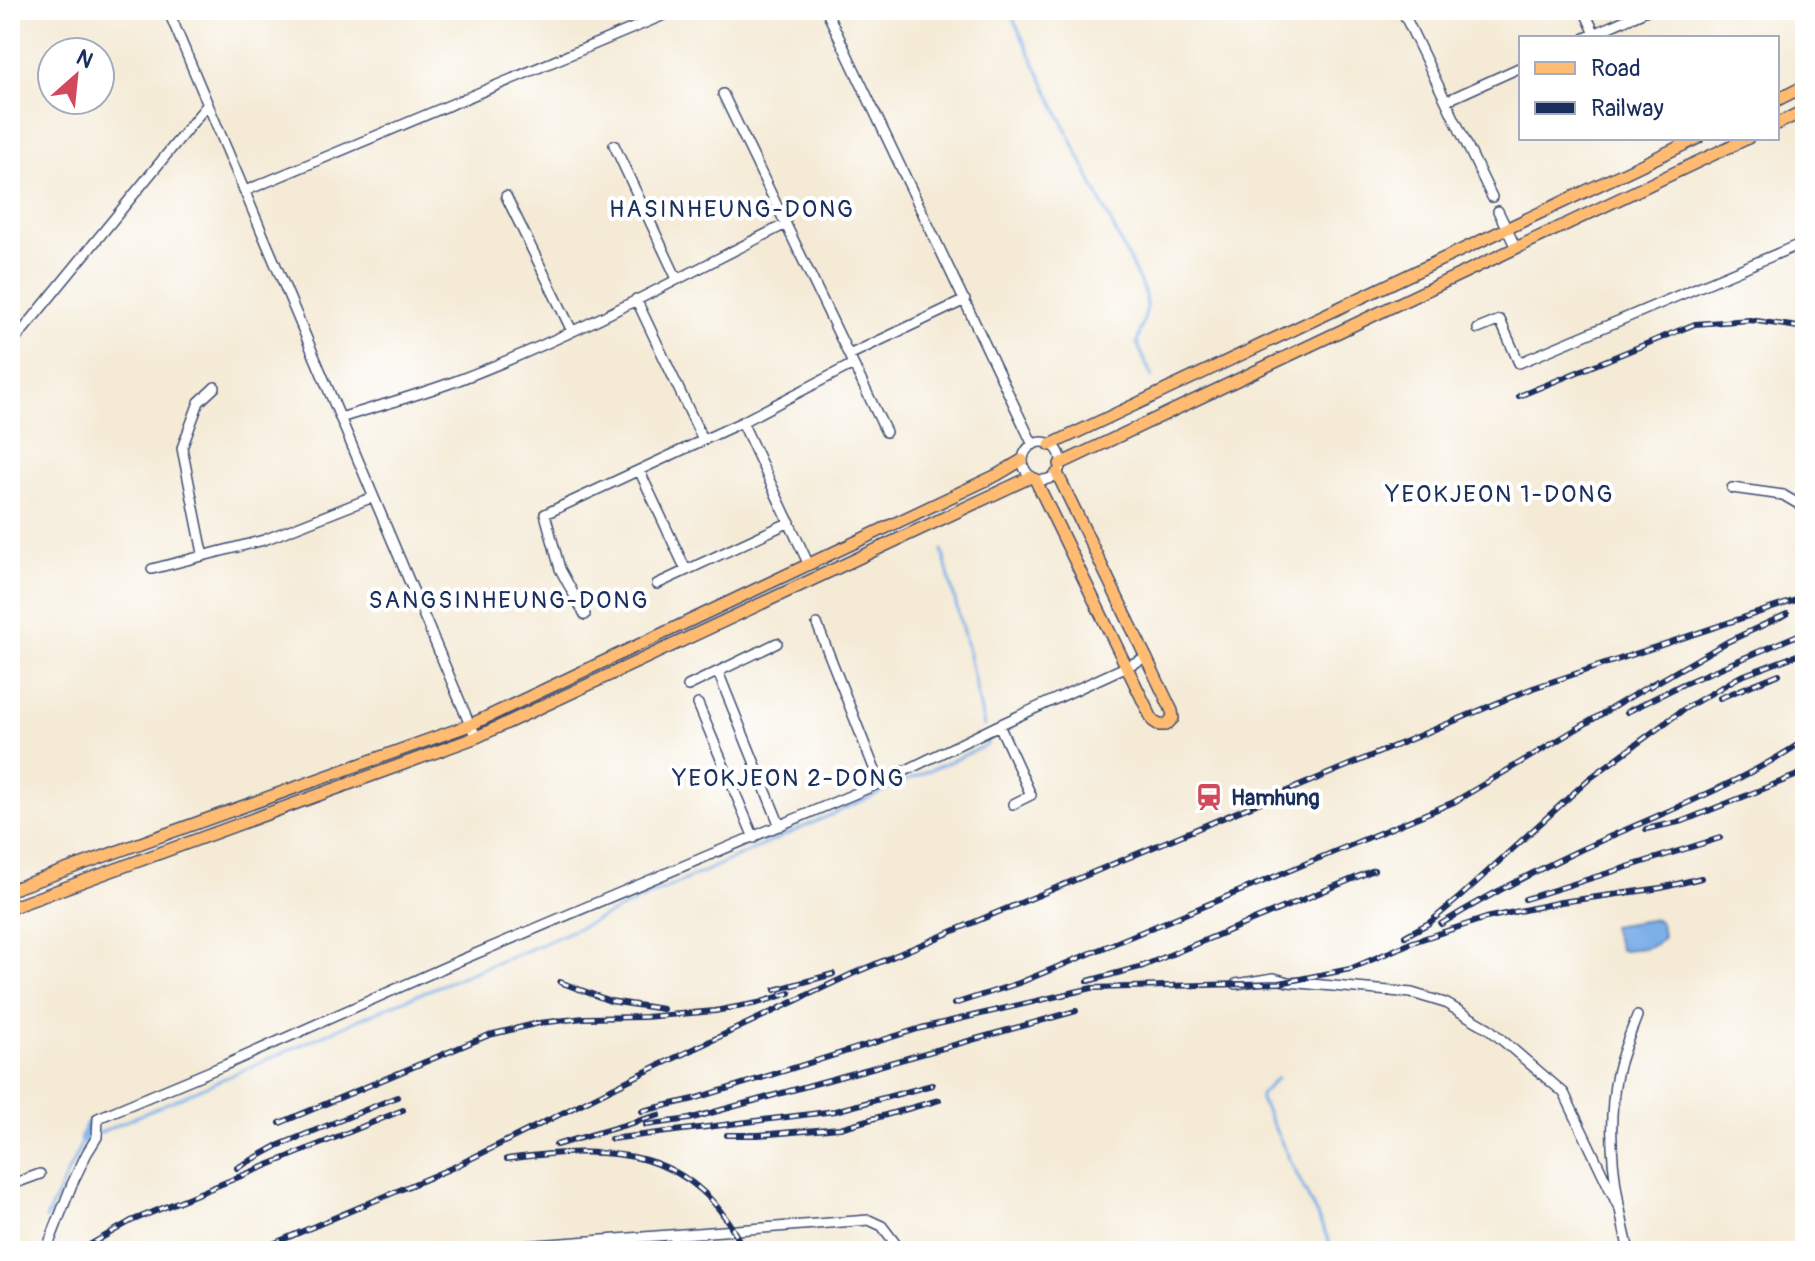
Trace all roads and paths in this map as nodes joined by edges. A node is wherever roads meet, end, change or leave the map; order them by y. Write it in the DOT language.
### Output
graph roads {
  1 [pos="168,10"];
  2 [pos="676,10"];
  3 [pos="826,10"];
  4 [pos="1402,10"];
  5 [pos="1584,10"];
  6 [pos="1647,10"];
  7 [pos="1590,36"];
  8 [pos="1519,68"];
  9 [pos="1805,86"];
  10 [pos="723,94"];
  11 [pos="1779,99"];
  12 [pos="1446,101"];
  13 [pos="207,105"];
  14 [pos="1805,110"];
  15 [pos="1779,123"];
  16 [pos="1694,140"];
  17 [pos="1744,140"];
  18 [pos="614,145"];
  19 [pos="245,191"];
  20 [pos="506,196"];
  21 [pos="1492,197"];
  22 [pos="1498,211"];
  23 [pos="786,224"];
  24 [pos="1508,230"];
  25 [pos="1805,242"];
  26 [pos="1516,248"];
  27 [pos="677,279"];
  28 [pos="636,299"];
  29 [pos="965,300"];
  30 [pos="1478,329"];
  31 [pos="572,331"];
  32 [pos="10,346"];
  33 [pos="851,359"];
  34 [pos="215,387"];
  35 [pos="340,418"];
  36 [pos="742,422"];
  37 [pos="886,432"];
  38 [pos="703,440"];
  39 [pos="1033,445"];
  40 [pos="1050,445"];
  41 [pos="1022,460"];
  42 [pos="1058,468"];
  43 [pos="639,470"];
  44 [pos="1033,478"];
  45 [pos="1732,488"];
  46 [pos="373,497"];
  47 [pos="1805,508"];
  48 [pos="790,522"];
  49 [pos="203,553"];
  50 [pos="809,565"];
  51 [pos="152,569"];
  52 [pos="686,570"];
  53 [pos="657,584"];
  54 [pos="585,615"];
  55 [pos="817,624"];
  56 [pos="777,643"];
  57 [pos="1147,657"];
  58 [pos="1127,666"];
  59 [pos="718,672"];
  60 [pos="688,686"];
  61 [pos="698,704"];
  62 [pos="470,725"];
  63 [pos="999,725"];
  64 [pos="477,737"];
  65 [pos="880,783"];
  66 [pos="1013,804"];
  67 [pos="780,826"];
  68 [pos="754,838"];
  69 [pos="10,890"];
  70 [pos="10,908"];
  71 [pos="1236,984"];
  72 [pos="1637,1016"];
  73 [pos="40,1174"];
  74 [pos="10,1185"];
  75 [pos="1618,1206"];
  76 [pos="674,1237"];
  77 [pos="46,1251"];
  78 [pos="514,1251"];
  79 [pos="681,1251"];
  80 [pos="901,1251"];
  81 [pos="1629,1251"];
  1 -- 13 [label="street"];
  2 -- 19 [label="street"];
  3 -- 29 [label="street"];
  4 -- 12 [label="street"];
  5 -- 7 [label="street"];
  6 -- 7 [label="street"];
  8 -- 12 [label="street"];
  9 -- 11 [label="main road"];
  10 -- 23 [label="street"];
  12 -- 21 [label="street"];
  13 -- 19 [label="street"];
  13 -- 32 [label="street"];
  14 -- 15 [label="main road"];
  16 -- 24 [label="main road"];
  17 -- 26 [label="main road"];
  18 -- 27 [label="street"];
  19 -- 35 [label="street"];
  20 -- 31 [label="street"];
  22 -- 24 [label="street"];
  23 -- 27 [label="street"];
  23 -- 33 [label="street"];
  24 -- 26 [label="street"];
  24 -- 40 [label="main road"];
  25 -- 30 [label="street"];
  26 -- 42 [label="main road"];
  27 -- 28 [label="street"];
  28 -- 31 [label="street"];
  28 -- 38 [label="street"];
  29 -- 33 [label="street"];
  29 -- 39 [label="street"];
  31 -- 35 [label="street"];
  33 -- 36 [label="street"];
  33 -- 37 [label="street"];
  34 -- 49 [label="street"];
  35 -- 46 [label="street"];
  36 -- 38 [label="street"];
  36 -- 48 [label="street"];
  38 -- 43 [label="street"];
  39 -- 40 [label="street"];
  39 -- 41 [label="street"];
  40 -- 42 [label="street"];
  41 -- 44 [label="street"];
  41 -- 50 [label="main road"];
  42 -- 44 [label="street"];
  42 -- 57 [label="main road"];
  43 -- 52 [label="street"];
  43 -- 54 [label="street"];
  44 -- 58 [label="main road"];
  44 -- 64 [label="main road"];
  45 -- 47 [label="street"];
  46 -- 49 [label="street"];
  46 -- 62 [label="street"];
  48 -- 50 [label="street"];
  48 -- 52 [label="street"];
  49 -- 51 [label="street"];
  50 -- 62 [label="main road"];
  52 -- 53 [label="street"];
  55 -- 65 [label="street"];
  56 -- 59 [label="street"];
  57 -- 58 [label="street"];
  57 -- 58 [label="main road"];
  58 -- 63 [label="street"];
  59 -- 60 [label="street"];
  59 -- 67 [label="street"];
  61 -- 68 [label="street"];
  62 -- 64 [label="street"];
  62 -- 69 [label="main road"];
  63 -- 65 [label="street"];
  63 -- 66 [label="street"];
  64 -- 70 [label="main road"];
  65 -- 67 [label="street"];
  67 -- 68 [label="street"];
  68 -- 77 [label="street"];
  71 -- 75 [label="street"];
  72 -- 75 [label="street"];
  73 -- 74 [label="street"];
  75 -- 81 [label="street"];
  76 -- 78 [label="street"];
  76 -- 79 [label="street"];
  76 -- 80 [label="street"];
}
